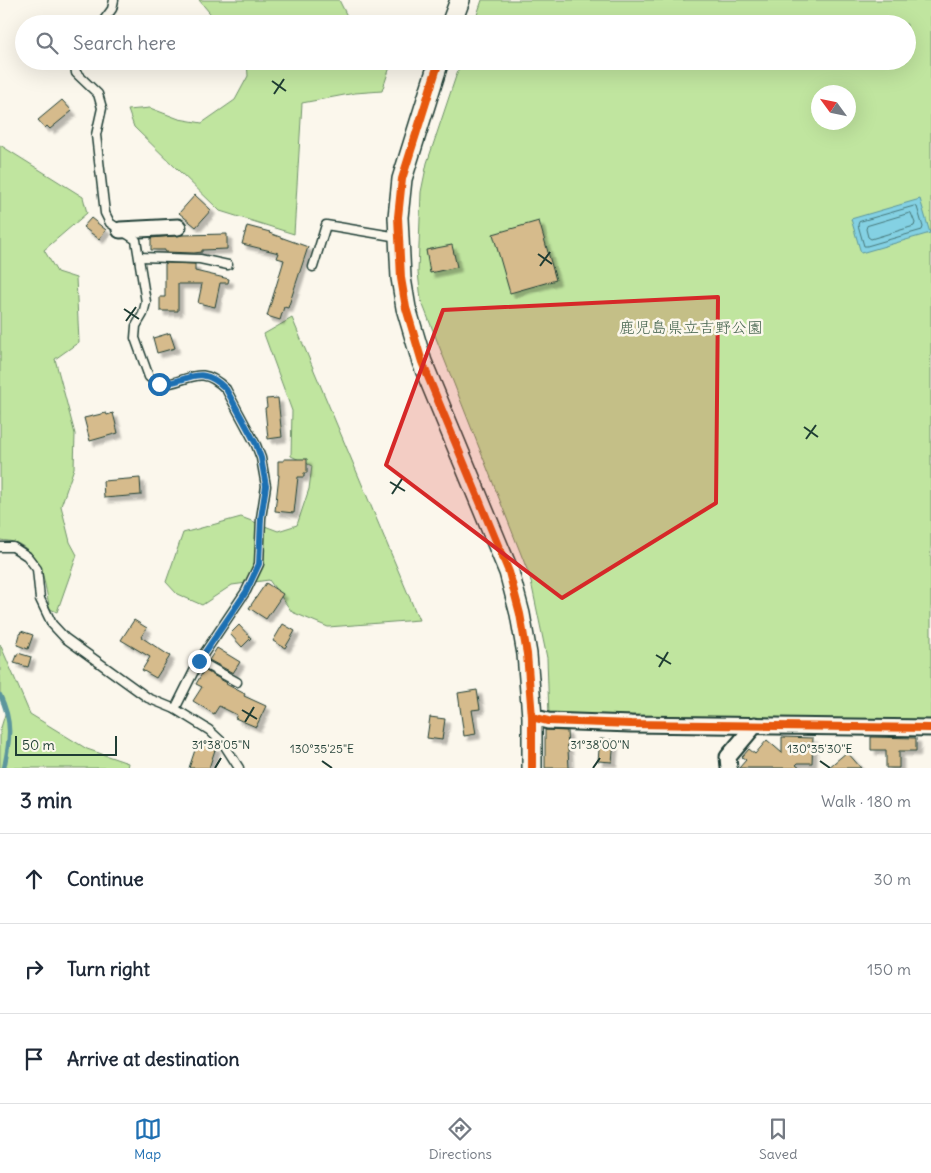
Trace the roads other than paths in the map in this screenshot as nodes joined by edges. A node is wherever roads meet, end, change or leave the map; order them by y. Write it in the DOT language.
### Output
graph roads {
  1 [pos="114,0"];
  2 [pos="460,0"];
  3 [pos="108,15"];
  4 [pos="454,15"];
  5 [pos="75,70"];
  6 [pos="436,70"];
  7 [pos="178,227"];
  8 [pos="120,230"];
  9 [pos="398,236"];
  10 [pos="140,257"];
  11 [pos="228,265"];
  12 [pos="313,267"];
  13 [pos="0,548"];
  14 [pos="199,661"];
  15 [pos="237,682"];
  16 [pos="175,709"];
  17 [pos="532,717"];
  18 [pos="755,725"];
  19 [pos="931,728"];
  20 [pos="239,768"];
  21 [pos="532,768"];
  22 [pos="729,768"];
  1 -- 3 [label="lane"];
  2 -- 4 [label="street"];
  5 -- 8 [label="lane"];
  6 -- 9 [label="street"];
  7 -- 8 [label="street"];
  8 -- 10 [label="lane"];
  9 -- 12 [label="lane"];
  9 -- 17 [label="street"];
  10 -- 11 [label="lane"];
  10 -- 14 [label="lane"];
  13 -- 16 [label="lane"];
  14 -- 15 [label="lane"];
  14 -- 16 [label="lane"];
  16 -- 20 [label="lane"];
  17 -- 18 [label="street"];
  17 -- 21 [label="street"];
  18 -- 19 [label="street"];
  18 -- 22 [label="street"];
}
